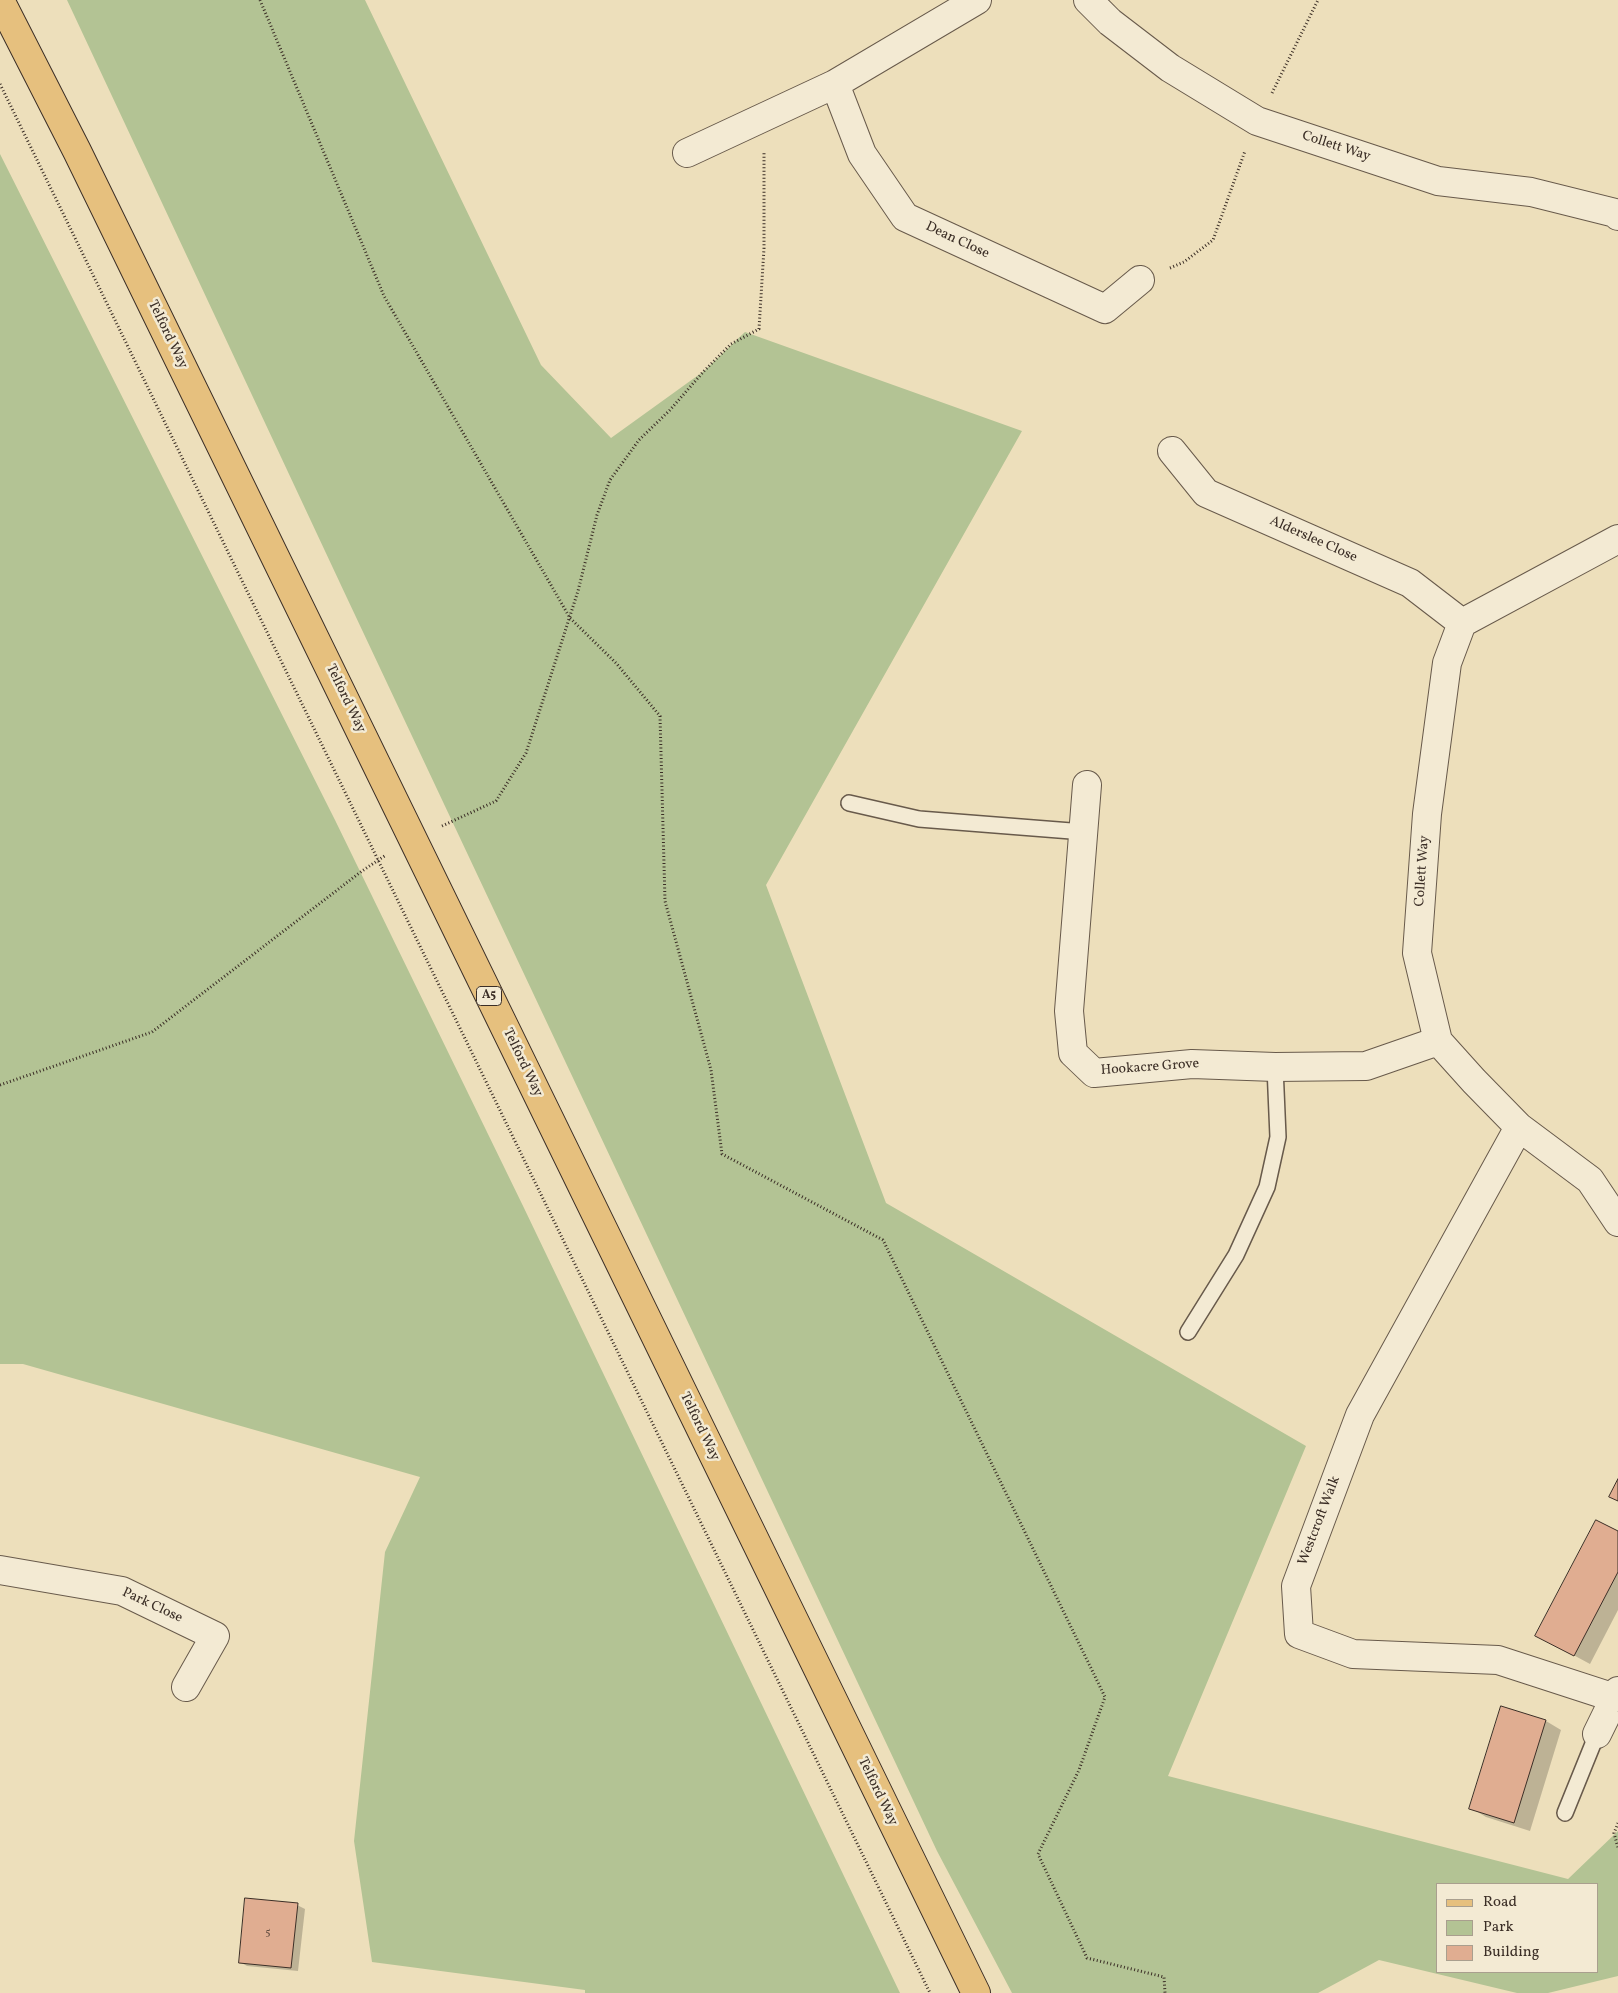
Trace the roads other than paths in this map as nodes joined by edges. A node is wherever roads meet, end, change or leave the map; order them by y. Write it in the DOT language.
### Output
graph roads {
  1 [pos="0,0"];
  2 [pos="977,0"];
  3 [pos="1088,0"];
  4 [pos="836,84"];
  5 [pos="687,153"];
  6 [pos="1618,216"];
  7 [pos="1140,280"];
  8 [pos="1172,451"];
  9 [pos="1618,539"];
  10 [pos="1462,623"];
  11 [pos="1087,785"];
  12 [pos="849,803"];
  13 [pos="1084,832"];
  14 [pos="1438,1041"];
  15 [pos="1275,1067"];
  16 [pos="1519,1127"];
  17 [pos="1618,1222"];
  18 [pos="1188,1332"];
  19 [pos="0,1570"];
  20 [pos="186,1687"];
  21 [pos="1616,1694"];
  22 [pos="1597,1734"];
  23 [pos="1565,1812"];
  24 [pos="976,1993"];
  1 -- 24 [label="main road, Telford Way / A5"];
  2 -- 4 [label="street"];
  3 -- 6 [label="street, Collett Way"];
  4 -- 5 [label="street"];
  4 -- 7 [label="street, Dean Close"];
  8 -- 10 [label="street, Alderslee Close"];
  9 -- 10 [label="street"];
  10 -- 14 [label="street, Collett Way"];
  11 -- 13 [label="street, Hookacre Grove"];
  12 -- 13 [label="lane"];
  13 -- 15 [label="street, Hookacre Grove"];
  14 -- 15 [label="street, Hookacre Grove"];
  14 -- 16 [label="street, Collett Way"];
  15 -- 18 [label="lane"];
  16 -- 17 [label="street, Collett Way"];
  16 -- 21 [label="street, Westcroft Walk"];
  19 -- 20 [label="street, Park Close"];
  21 -- 22 [label="street"];
  22 -- 23 [label="lane"];
}
